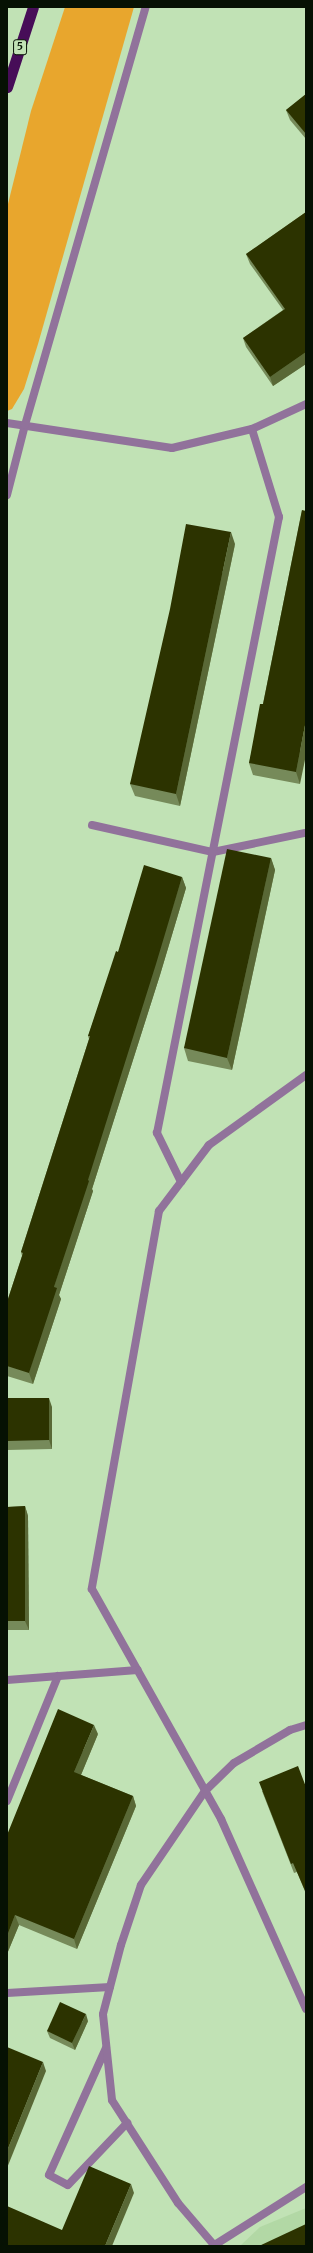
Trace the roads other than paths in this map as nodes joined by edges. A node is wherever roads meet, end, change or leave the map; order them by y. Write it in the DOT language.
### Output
graph roads {
  1 [pos="33,7"];
  2 [pos="146,7"];
  3 [pos="7,87"];
  4 [pos="306,404"];
  5 [pos="7,423"];
  6 [pos="25,425"];
  7 [pos="252,429"];
  8 [pos="7,495"];
  9 [pos="92,825"];
  10 [pos="305,833"];
  11 [pos="213,852"];
  12 [pos="306,1075"];
  13 [pos="182,1182"];
  14 [pos="138,1670"];
  15 [pos="58,1676"];
  16 [pos="7,1680"];
  17 [pos="306,1725"];
  18 [pos="204,1791"];
  19 [pos="7,1801"];
  20 [pos="110,1987"];
  21 [pos="7,1993"];
  22 [pos="306,2009"];
  23 [pos="106,2047"];
  24 [pos="127,2123"];
  25 [pos="306,2187"];
  26 [pos="214,2246"];
  1 -- 3 [label="highway, 5"];
  2 -- 6 [label="street"];
  4 -- 7 [label="street"];
  5 -- 6 [label="street"];
  6 -- 7 [label="street"];
  6 -- 8 [label="street"];
  7 -- 11 [label="street"];
  9 -- 11 [label="street"];
  10 -- 11 [label="street"];
  11 -- 13 [label="street"];
  12 -- 13 [label="street"];
  13 -- 14 [label="street"];
  14 -- 15 [label="street"];
  14 -- 18 [label="street"];
  15 -- 16 [label="street"];
  15 -- 19 [label="street"];
  17 -- 18 [label="street"];
  18 -- 20 [label="street"];
  18 -- 22 [label="street"];
  20 -- 21 [label="street"];
  20 -- 23 [label="street"];
  23 -- 24 [label="street"];
  23 -- 24 [label="street"];
  24 -- 26 [label="street"];
  25 -- 26 [label="street"];
}
